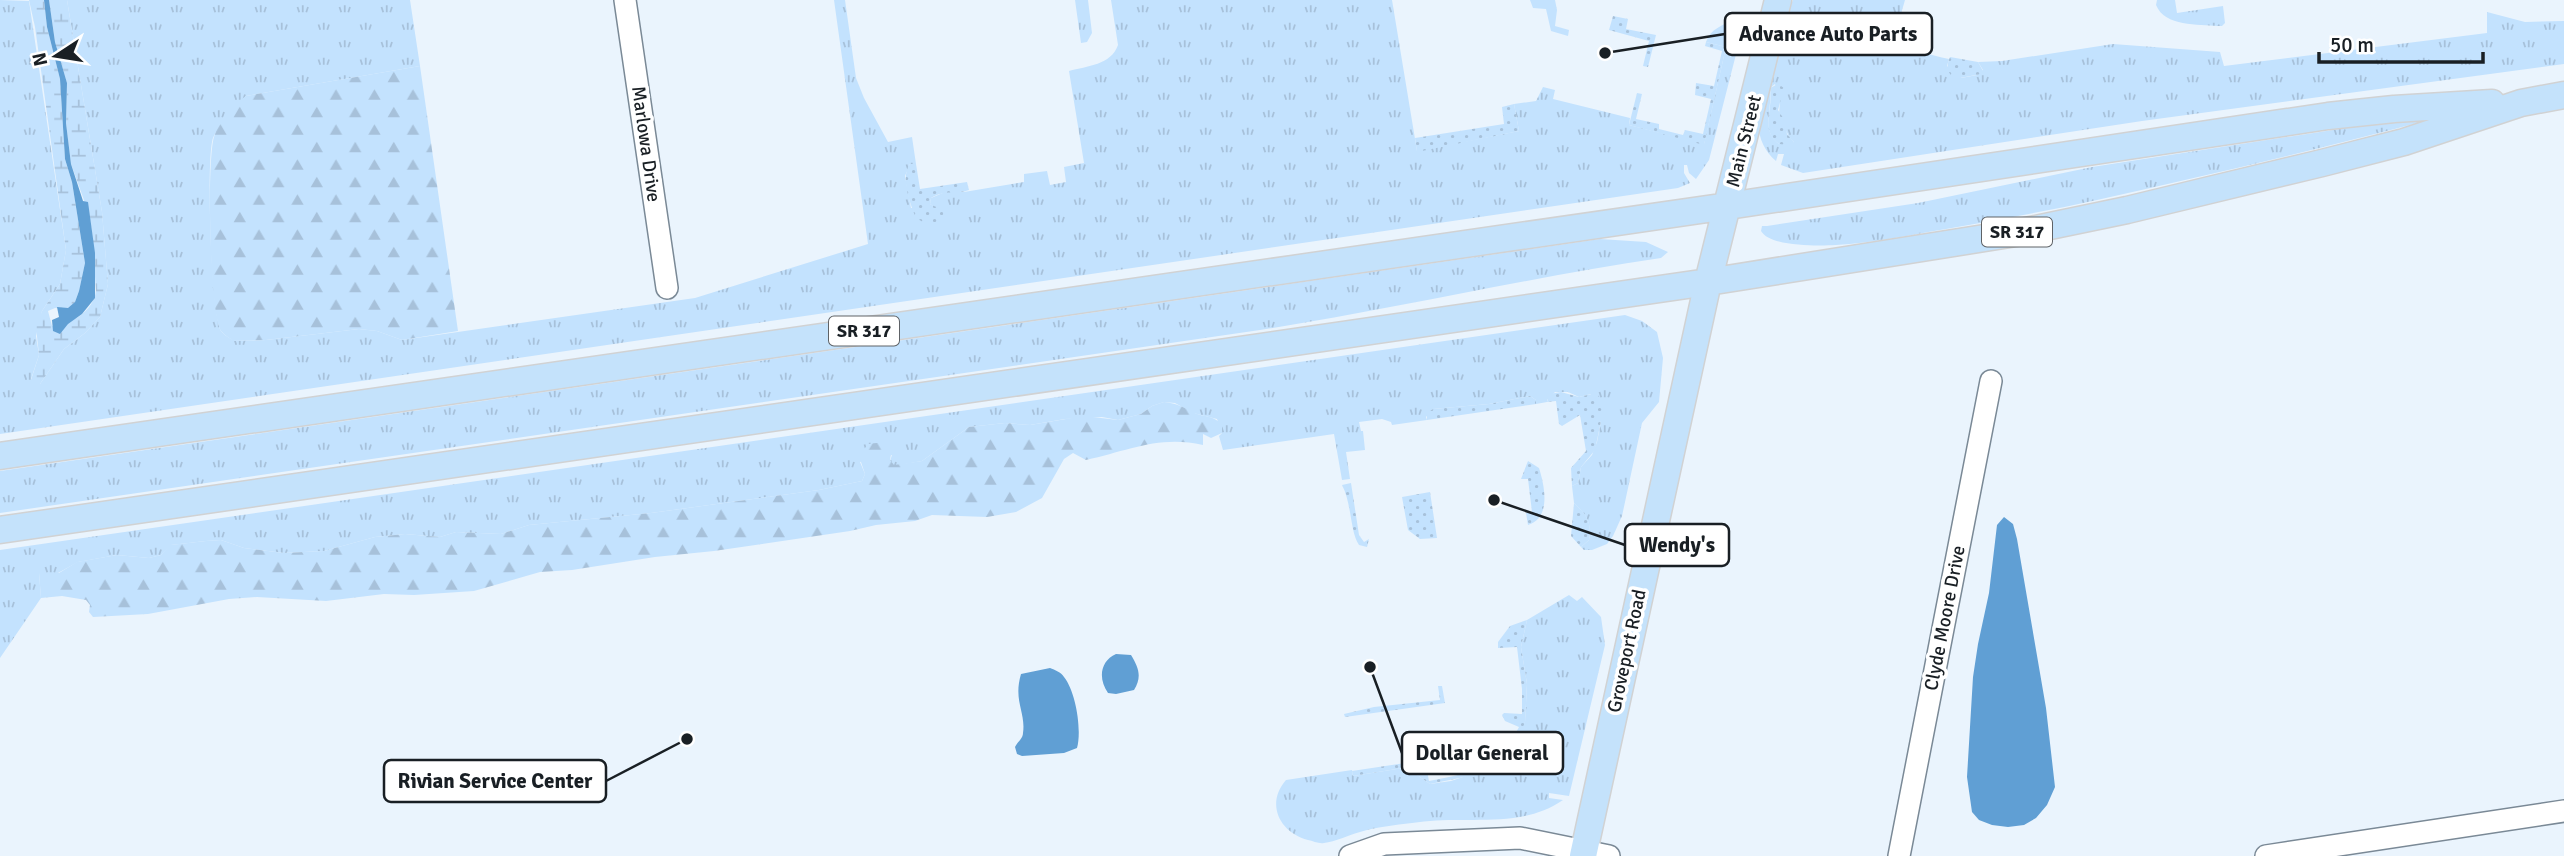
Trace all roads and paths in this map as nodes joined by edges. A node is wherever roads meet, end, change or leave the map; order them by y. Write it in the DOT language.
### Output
graph roads {
  1 [pos="625,0"];
  2 [pos="1778,0"];
  3 [pos="2564,95"];
  4 [pos="2521,103"];
  5 [pos="1728,206"];
  6 [pos="1708,282"];
  7 [pos="667,288"];
  8 [pos="1991,381"];
  9 [pos="0,456"];
  10 [pos="0,530"];
  11 [pos="2564,811"];
  12 [pos="1592,854"];
  13 [pos="1350,856"];
  14 [pos="1899,856"];
  15 [pos="2266,856"];
  1 -- 7 [label="street, Marlowa Drive"];
  2 -- 5 [label="main road, Main Street"];
  3 -- 4 [label="main road, SR 317"];
  4 -- 5 [label="main road, SR 317"];
  4 -- 6 [label="main road, SR 317"];
  5 -- 6 [label="main road, Main Street"];
  5 -- 9 [label="main road, SR 317"];
  6 -- 10 [label="main road, SR 317"];
  6 -- 12 [label="main road, Groveport Road"];
  8 -- 14 [label="street, Clyde Moore Drive"];
  11 -- 15 [label="street"];
  12 -- 13 [label="street"];
}
